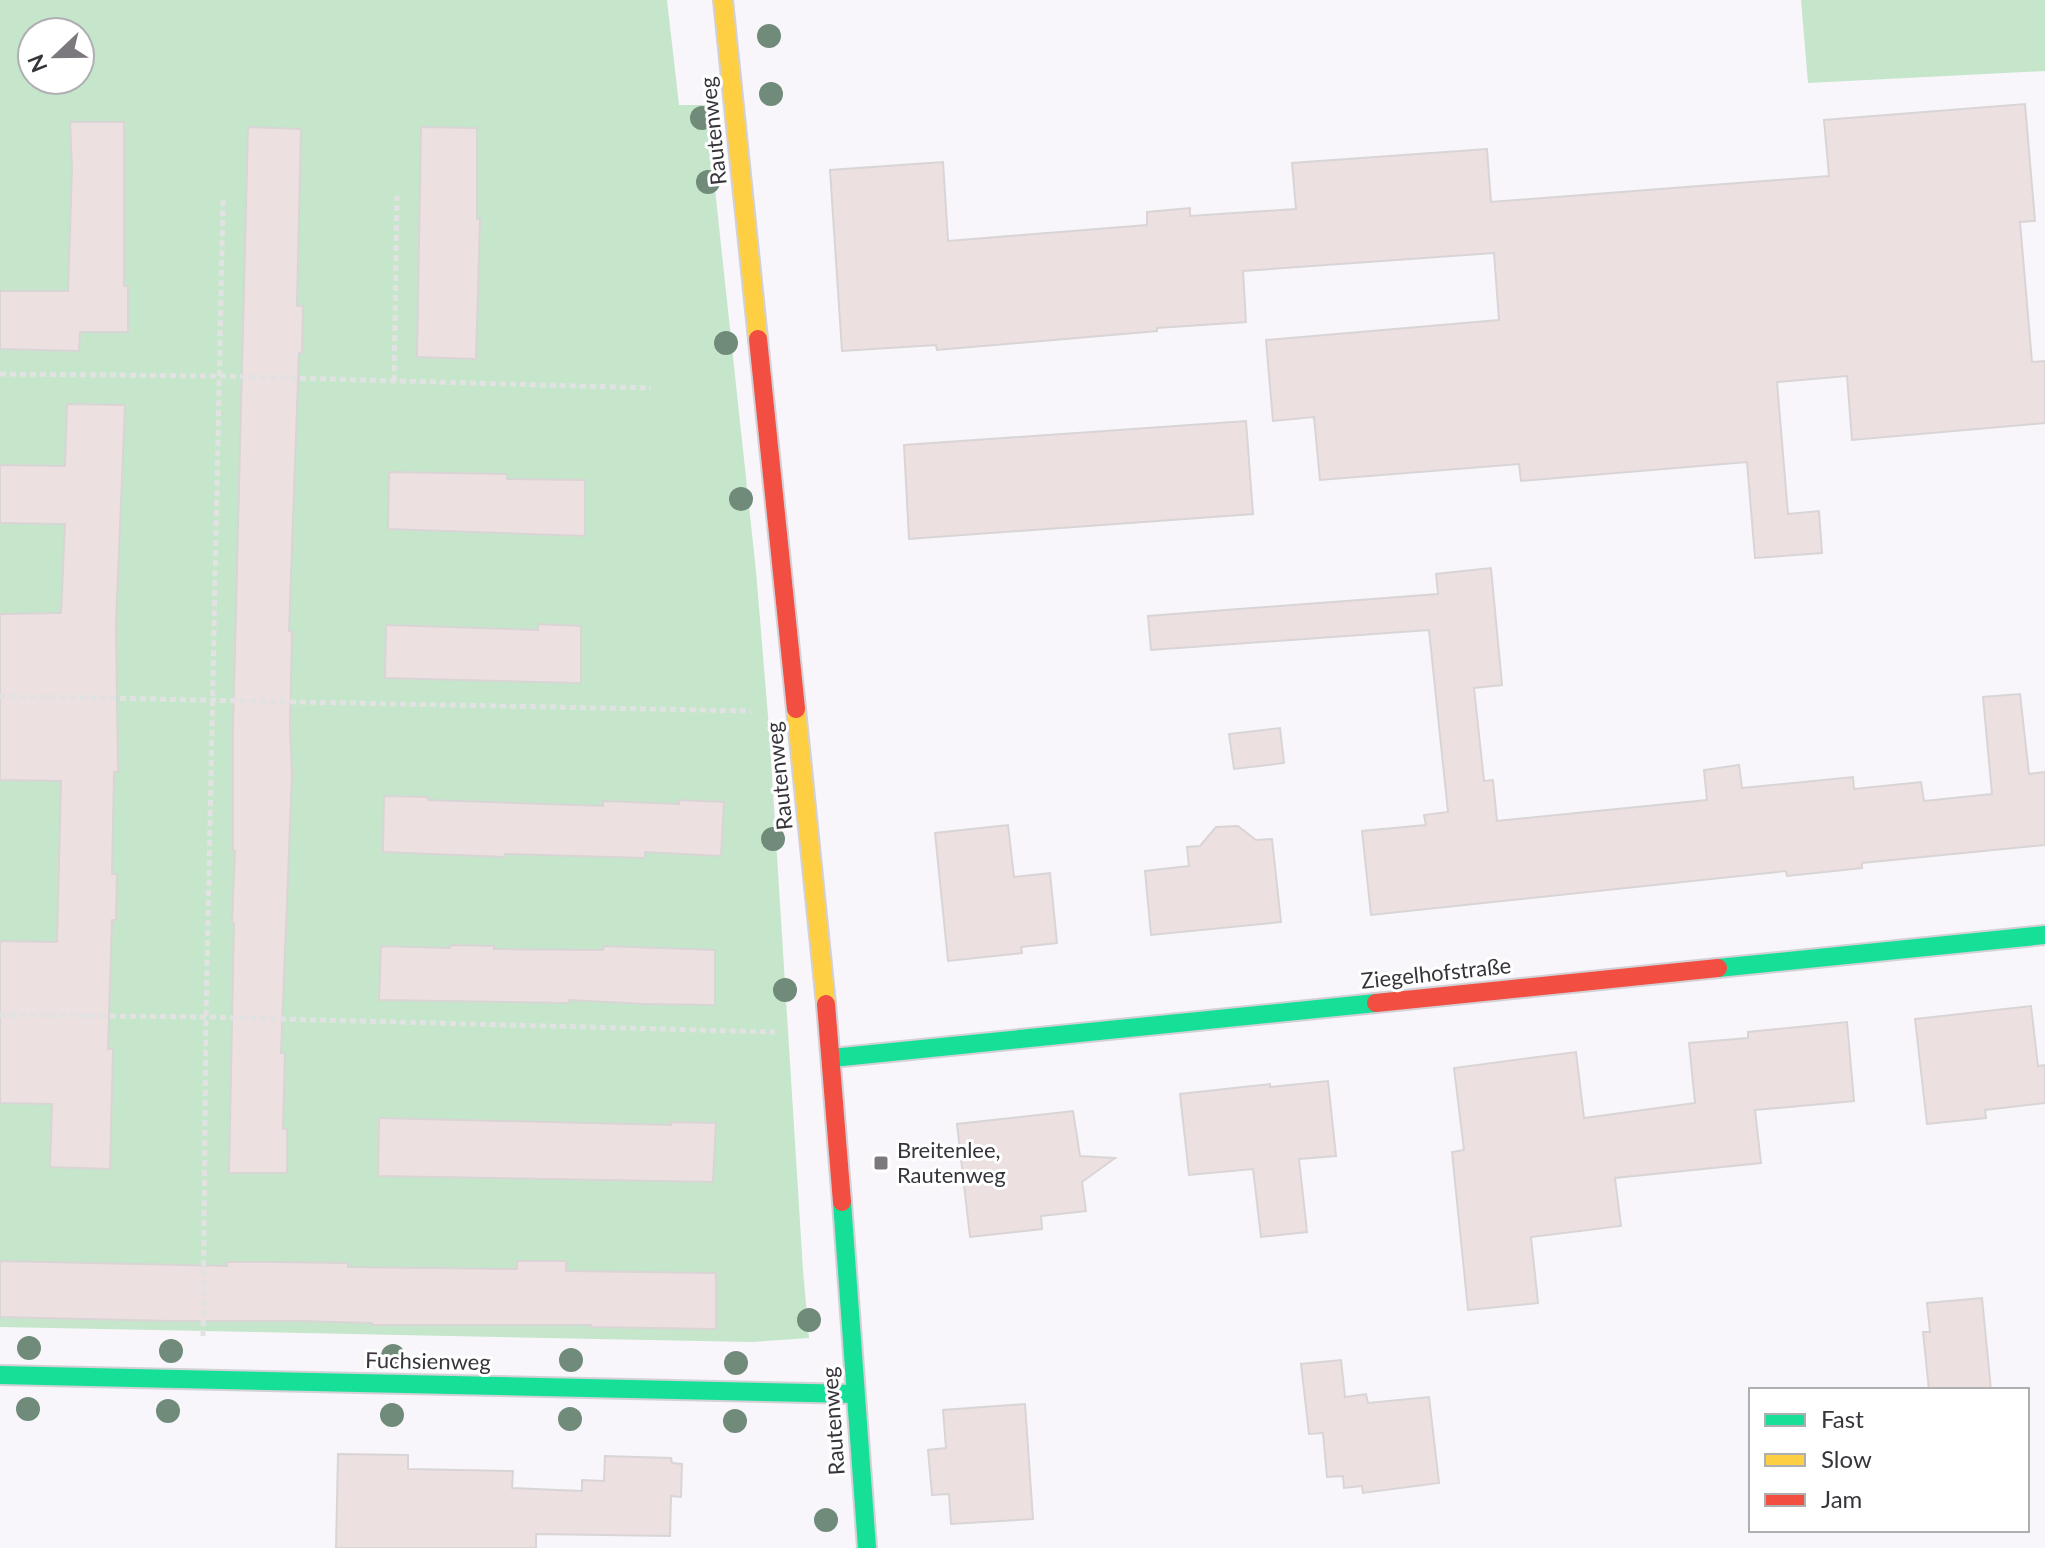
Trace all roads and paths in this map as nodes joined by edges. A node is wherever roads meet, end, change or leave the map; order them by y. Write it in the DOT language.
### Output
graph roads {
  1 [pos="723,0"];
  2 [pos="397,196"];
  3 [pos="223,197"];
  4 [pos="0,374"];
  5 [pos="219,376"];
  6 [pos="394,381"];
  7 [pos="651,388"];
  8 [pos="0,696"];
  9 [pos="213,699"];
  10 [pos="797,712"];
  11 [pos="2045,935"];
  12 [pos="0,1015"];
  13 [pos="206,1017"];
  14 [pos="775,1032"];
  15 [pos="832,1058"];
  16 [pos="0,1375"];
  17 [pos="202,1380"];
  18 [pos="855,1394"];
  19 [pos="867,1548"];
  1 -- 10 [label="street, Rautenweg"];
  2 -- 6 [label="path"];
  3 -- 5 [label="path"];
  4 -- 5 [label="path"];
  5 -- 6 [label="path"];
  5 -- 9 [label="path"];
  6 -- 7 [label="path"];
  8 -- 9 [label="path"];
  9 -- 10 [label="path"];
  9 -- 13 [label="path"];
  10 -- 15 [label="street, Rautenweg"];
  11 -- 15 [label="street, Ziegelhofstraße"];
  12 -- 13 [label="path"];
  13 -- 14 [label="path"];
  13 -- 17 [label="path"];
  15 -- 18 [label="street, Rautenweg"];
  16 -- 17 [label="street, Fuchsienweg"];
  17 -- 18 [label="street, Fuchsienweg"];
  18 -- 19 [label="street, Rautenweg"];
}
